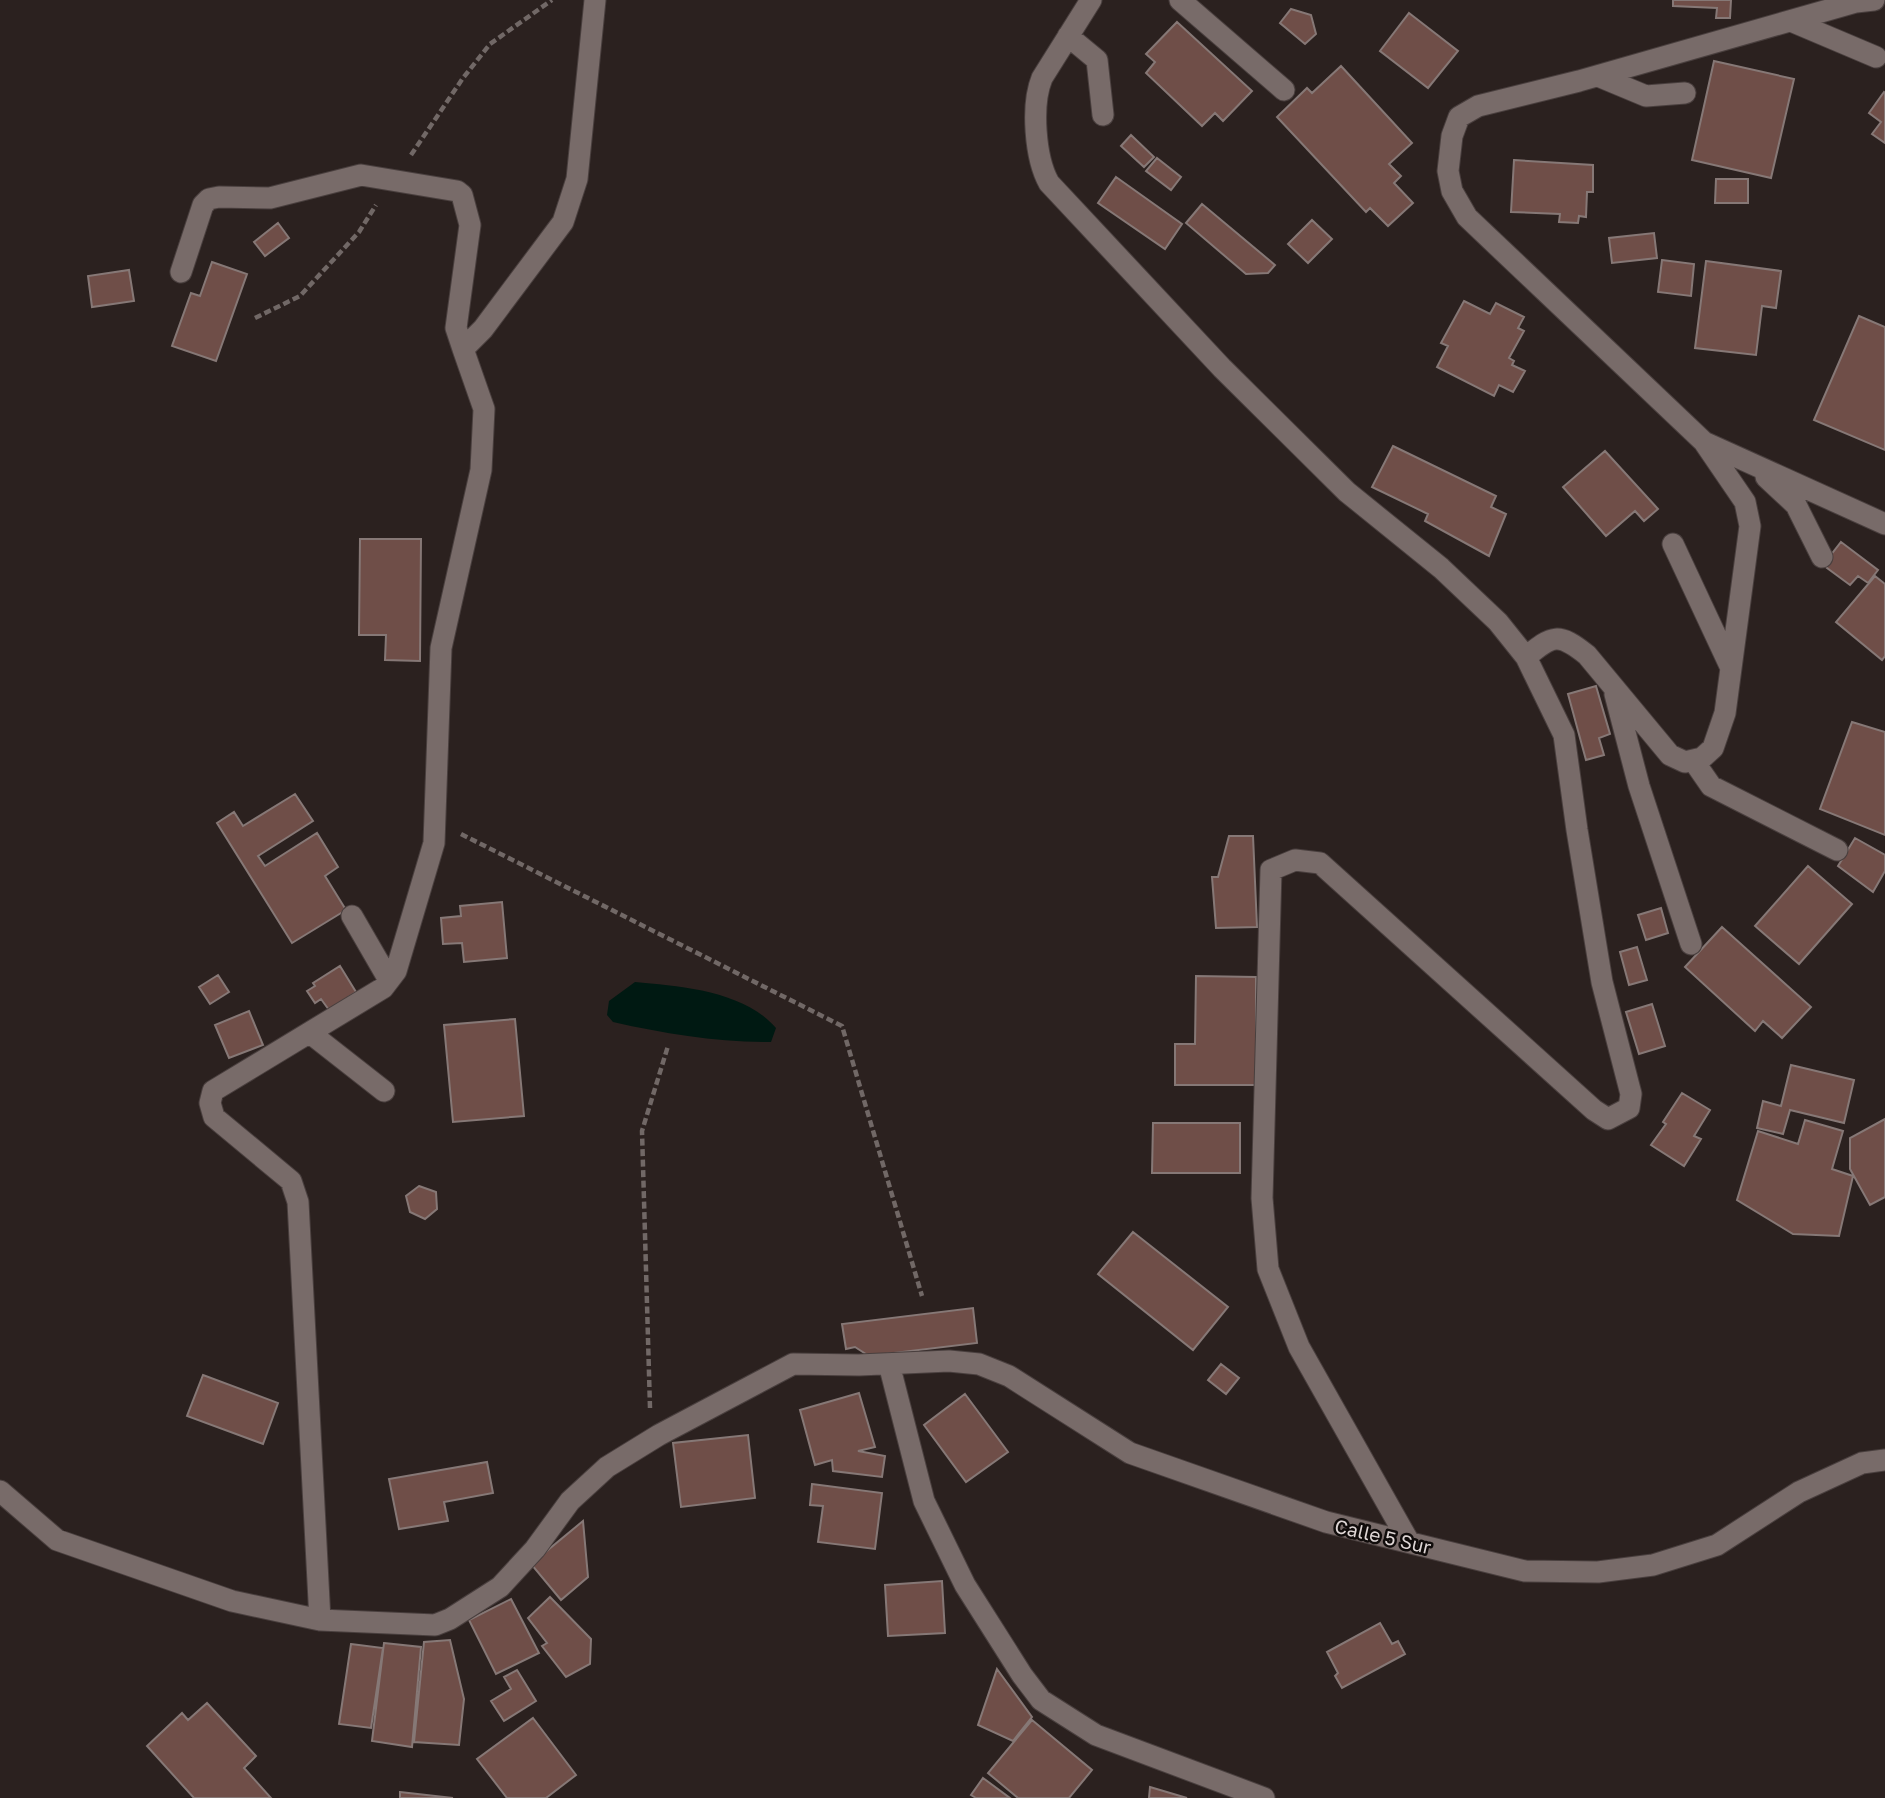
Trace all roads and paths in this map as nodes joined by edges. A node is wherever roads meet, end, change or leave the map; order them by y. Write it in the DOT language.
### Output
graph roads {
  1 [pos="595,0"];
  2 [pos="1091,0"];
  3 [pos="1180,0"];
  4 [pos="1874,0"];
  5 [pos="1791,21"];
  6 [pos="1068,36"];
  7 [pos="1876,57"];
  8 [pos="1598,76"];
  9 [pos="1284,90"];
  10 [pos="1685,93"];
  11 [pos="1103,115"];
  12 [pos="181,272"];
  13 [pos="463,349"];
  14 [pos="1704,442"];
  15 [pos="1754,466"];
  16 [pos="1885,524"];
  17 [pos="1673,544"];
  18 [pos="1822,557"];
  19 [pos="1526,657"];
  20 [pos="1730,667"];
  21 [pos="1613,687"];
  22 [pos="1693,760"];
  23 [pos="435,821"];
  24 [pos="1837,850"];
  25 [pos="352,916"];
  26 [pos="1690,944"];
  27 [pos="389,980"];
  28 [pos="310,1033"];
  29 [pos="668,1046"];
  30 [pos="384,1091"];
  31 [pos="922,1296"];
  32 [pos="889,1364"];
  33 [pos="651,1440"];
  34 [pos="1885,1460"];
  35 [pos="0,1491"];
  36 [pos="1409,1542"];
  37 [pos="320,1620"];
  38 [pos="1264,1798"];
  1 -- 13 [label="street"];
  2 -- 6 [label="street"];
  3 -- 9 [label="street"];
  4 -- 5 [label="street"];
  5 -- 7 [label="street"];
  5 -- 8 [label="street"];
  6 -- 11 [label="street"];
  6 -- 19 [label="street"];
  8 -- 10 [label="street"];
  8 -- 14 [label="street"];
  12 -- 13 [label="street"];
  13 -- 23 [label="street"];
  14 -- 15 [label="street"];
  14 -- 20 [label="street"];
  15 -- 16 [label="street"];
  15 -- 18 [label="street"];
  17 -- 20 [label="street"];
  19 -- 21 [label="street"];
  19 -- 36 [label="street"];
  20 -- 22 [label="street"];
  21 -- 22 [label="street"];
  21 -- 26 [label="street"];
  22 -- 24 [label="street"];
  23 -- 27 [label="street"];
  23 -- 31 [label="path"];
  25 -- 27 [label="street"];
  27 -- 28 [label="street"];
  28 -- 30 [label="street"];
  28 -- 37 [label="street"];
  29 -- 33 [label="path"];
  32 -- 33 [label="street, Calle 5 Sur"];
  32 -- 36 [label="street, Calle 5 Sur"];
  32 -- 38 [label="street"];
  33 -- 37 [label="street, Calle 5 Sur"];
  34 -- 36 [label="street, Calle 5 Sur"];
  35 -- 37 [label="street, Calle 5 Sur"];
}
